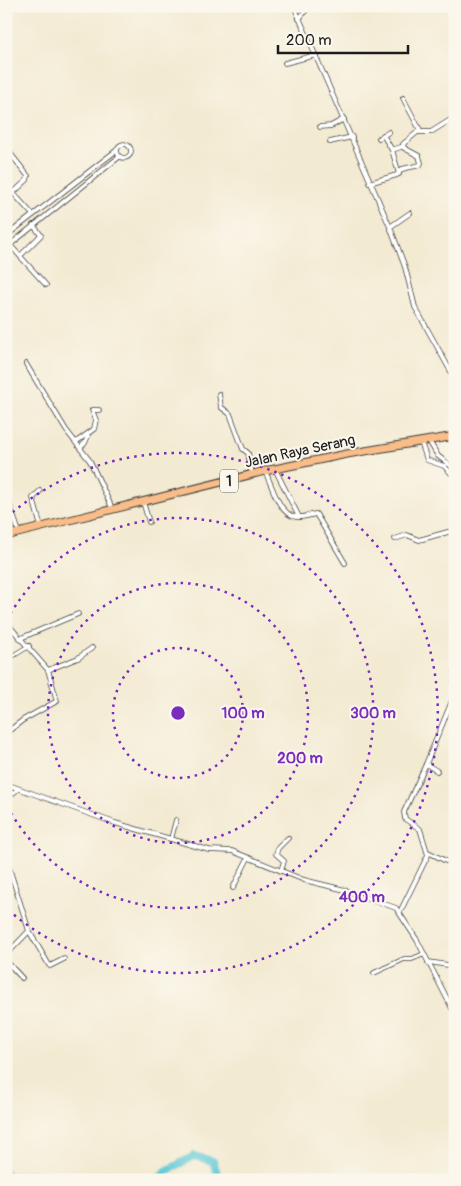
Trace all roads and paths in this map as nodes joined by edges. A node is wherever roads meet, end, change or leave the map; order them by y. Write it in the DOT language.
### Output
graph roads {
  1 [pos="294,6"];
  2 [pos="309,6"];
  3 [pos="299,19"];
  4 [pos="316,55"];
  5 [pos="285,63"];
  6 [pos="403,98"];
  7 [pos="455,116"];
  8 [pos="344,119"];
  9 [pos="320,127"];
  10 [pos="389,132"];
  11 [pos="419,132"];
  12 [pos="352,137"];
  13 [pos="330,142"];
  14 [pos="401,147"];
  15 [pos="6,148"];
  16 [pos="117,150"];
  17 [pos="392,150"];
  18 [pos="119,157"];
  19 [pos="399,174"];
  20 [pos="369,183"];
  21 [pos="6,185"];
  22 [pos="13,193"];
  23 [pos="410,213"];
  24 [pos="34,215"];
  25 [pos="39,220"];
  26 [pos="33,225"];
  27 [pos="390,227"];
  28 [pos="6,236"];
  29 [pos="8,246"];
  30 [pos="20,256"];
  31 [pos="46,285"];
  32 [pos="26,364"];
  33 [pos="455,380"];
  34 [pos="219,394"];
  35 [pos="99,410"];
  36 [pos="88,435"];
  37 [pos="455,436"];
  38 [pos="425,441"];
  39 [pos="76,442"];
  40 [pos="80,448"];
  41 [pos="275,469"];
  42 [pos="455,469"];
  43 [pos="265,471"];
  44 [pos="252,474"];
  45 [pos="455,476"];
  46 [pos="40,491"];
  47 [pos="6,494"];
  48 [pos="143,502"];
  49 [pos="113,510"];
  50 [pos="6,513"];
  51 [pos="299,517"];
  52 [pos="149,522"];
  53 [pos="41,527"];
  54 [pos="455,530"];
  55 [pos="13,534"];
  56 [pos="395,539"];
  57 [pos="345,563"];
  58 [pos="78,614"];
  59 [pos="6,622"];
  60 [pos="21,638"];
  61 [pos="29,646"];
  62 [pos="92,648"];
  63 [pos="6,660"];
  64 [pos="455,660"];
  65 [pos="48,670"];
  66 [pos="6,733"];
  67 [pos="426,764"];
  68 [pos="437,771"];
  69 [pos="6,784"];
  70 [pos="18,789"];
  71 [pos="6,799"];
  72 [pos="176,820"];
  73 [pos="288,838"];
  74 [pos="172,839"];
  75 [pos="428,852"];
  76 [pos="6,858"];
  77 [pos="248,858"];
  78 [pos="446,861"];
  79 [pos="281,871"];
  80 [pos="233,888"];
  81 [pos="400,912"];
  82 [pos="29,931"];
  83 [pos="424,954"];
  84 [pos="6,955"];
  85 [pos="64,959"];
  86 [pos="6,960"];
  87 [pos="428,962"];
  88 [pos="455,966"];
  89 [pos="374,973"];
  90 [pos="22,978"];
  91 [pos="455,1014"];
  1 -- 3 [label="street"];
  2 -- 3 [label="street"];
  3 -- 4 [label="street"];
  4 -- 5 [label="street"];
  4 -- 8 [label="street"];
  6 -- 11 [label="street"];
  7 -- 11 [label="street"];
  8 -- 9 [label="street"];
  8 -- 12 [label="street"];
  10 -- 17 [label="street"];
  11 -- 19 [label="street"];
  12 -- 13 [label="street"];
  12 -- 20 [label="street"];
  14 -- 17 [label="street"];
  15 -- 22 [label="street"];
  16 -- 18 [label="street"];
  16 -- 18 [label="street"];
  16 -- 24 [label="street"];
  17 -- 19 [label="street"];
  18 -- 25 [label="street"];
  19 -- 20 [label="street"];
  20 -- 27 [label="street"];
  21 -- 22 [label="street"];
  22 -- 24 [label="street"];
  23 -- 27 [label="street"];
  24 -- 25 [label="street"];
  24 -- 28 [label="street"];
  25 -- 26 [label="street"];
  26 -- 29 [label="street"];
  26 -- 30 [label="street"];
  27 -- 33 [label="street"];
  29 -- 30 [label="street"];
  30 -- 31 [label="street"];
  32 -- 39 [label="street"];
  34 -- 44 [label="street"];
  35 -- 36 [label="street"];
  36 -- 39 [label="street"];
  36 -- 40 [label="street"];
  37 -- 38 [label="highway, Jalan Raya Serang / 1"];
  38 -- 41 [label="highway, Jalan Raya Serang / 1"];
  38 -- 42 [label="street"];
  38 -- 45 [label="street"];
  39 -- 40 [label="street"];
  40 -- 49 [label="street"];
  41 -- 43 [label="highway, Jalan Raya Serang / 1"];
  41 -- 51 [label="street"];
  43 -- 44 [label="highway, Jalan Raya Serang / 1"];
  43 -- 51 [label="street"];
  44 -- 48 [label="highway, Jalan Raya Serang / 1"];
  46 -- 53 [label="street"];
  47 -- 55 [label="street"];
  48 -- 49 [label="highway, Jalan Raya Serang / 1"];
  48 -- 52 [label="street"];
  49 -- 53 [label="highway, Jalan Raya Serang / 1"];
  50 -- 55 [label="street"];
  51 -- 57 [label="street"];
  53 -- 55 [label="highway, Jalan Raya Serang / 1"];
  54 -- 56 [label="street"];
  58 -- 60 [label="street"];
  59 -- 60 [label="street"];
  60 -- 61 [label="street"];
  61 -- 63 [label="street"];
  61 -- 65 [label="street"];
  62 -- 65 [label="street"];
  64 -- 67 [label="street"];
  65 -- 66 [label="street"];
  67 -- 68 [label="street"];
  67 -- 75 [label="street"];
  69 -- 70 [label="street"];
  70 -- 71 [label="street"];
  70 -- 74 [label="street"];
  72 -- 74 [label="street"];
  73 -- 79 [label="street"];
  74 -- 77 [label="street"];
  75 -- 78 [label="street"];
  75 -- 81 [label="street"];
  76 -- 82 [label="street"];
  77 -- 79 [label="street"];
  77 -- 80 [label="street"];
  79 -- 81 [label="street"];
  81 -- 83 [label="street"];
  82 -- 84 [label="street"];
  82 -- 85 [label="street"];
  83 -- 87 [label="street"];
  83 -- 89 [label="street"];
  86 -- 90 [label="street"];
  87 -- 88 [label="street"];
  87 -- 91 [label="street"];
}
